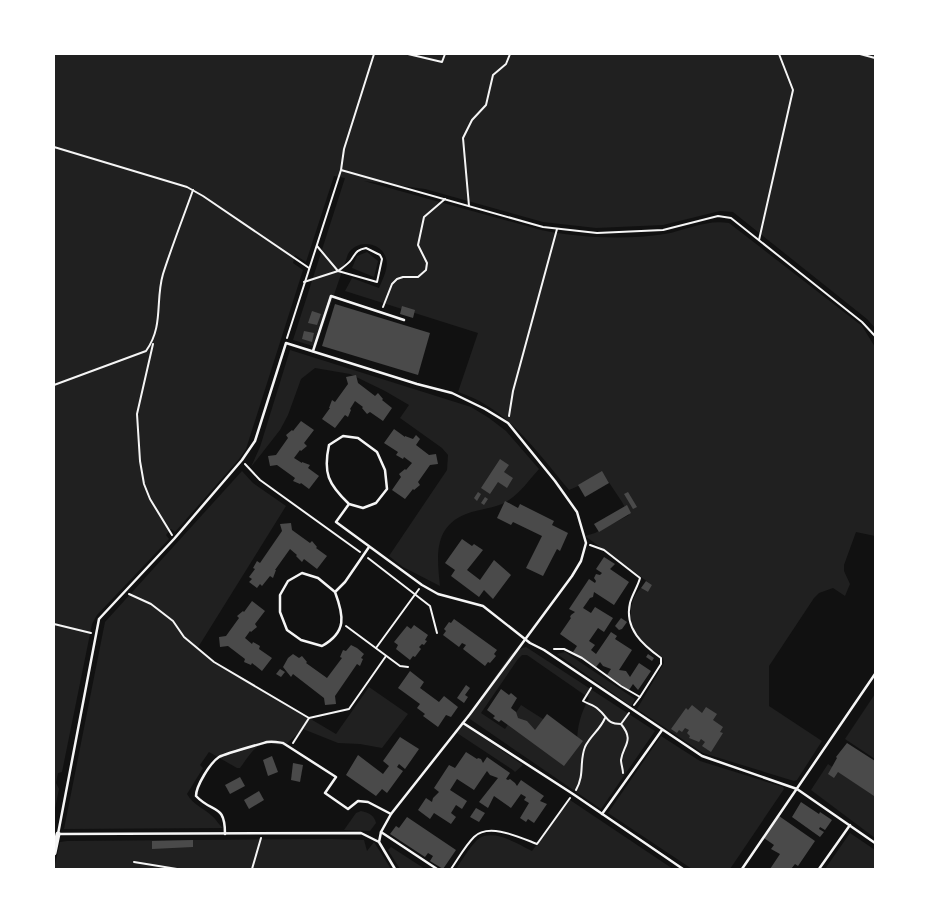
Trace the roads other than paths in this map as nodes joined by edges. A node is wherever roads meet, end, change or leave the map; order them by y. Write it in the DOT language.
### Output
graph roads {
  1 [pos="404,320"];
  2 [pos="313,351"];
  3 [pos="349,504"];
  4 [pos="369,547"];
  5 [pos="335,592"];
  6 [pos="526,639"];
  7 [pos="875,674"];
  8 [pos="462,723"];
  9 [pos="662,730"];
  10 [pos="797,789"];
  11 [pos="391,814"];
  12 [pos="602,814"];
  13 [pos="850,825"];
  14 [pos="381,832"];
  15 [pos="58,834"];
  16 [pos="225,834"];
  17 [pos="379,842"];
  18 [pos="875,844"];
  19 [pos="54,853"];
  20 [pos="395,869"];
  21 [pos="437,869"];
  22 [pos="683,869"];
  23 [pos="742,869"];
  24 [pos="820,869"];
  1 -- 2 [label="lane"];
  2 -- 6 [label="lane"];
  2 -- 15 [label="lane"];
  3 -- 3 [label="lane"];
  3 -- 4 [label="lane"];
  4 -- 5 [label="lane"];
  4 -- 6 [label="lane"];
  5 -- 5 [label="lane"];
  6 -- 8 [label="lane"];
  6 -- 9 [label="lane"];
  7 -- 10 [label="lane"];
  8 -- 11 [label="lane"];
  8 -- 12 [label="lane"];
  9 -- 10 [label="lane"];
  9 -- 12 [label="lane"];
  10 -- 13 [label="lane"];
  10 -- 23 [label="lane"];
  11 -- 14 [label="lane"];
  11 -- 16 [label="lane"];
  12 -- 22 [label="lane"];
  13 -- 18 [label="lane"];
  13 -- 24 [label="lane"];
  14 -- 17 [label="lane"];
  14 -- 21 [label="lane"];
  15 -- 16 [label="lane"];
  15 -- 19 [label="street"];
  16 -- 17 [label="lane"];
  17 -- 20 [label="lane"];
}
